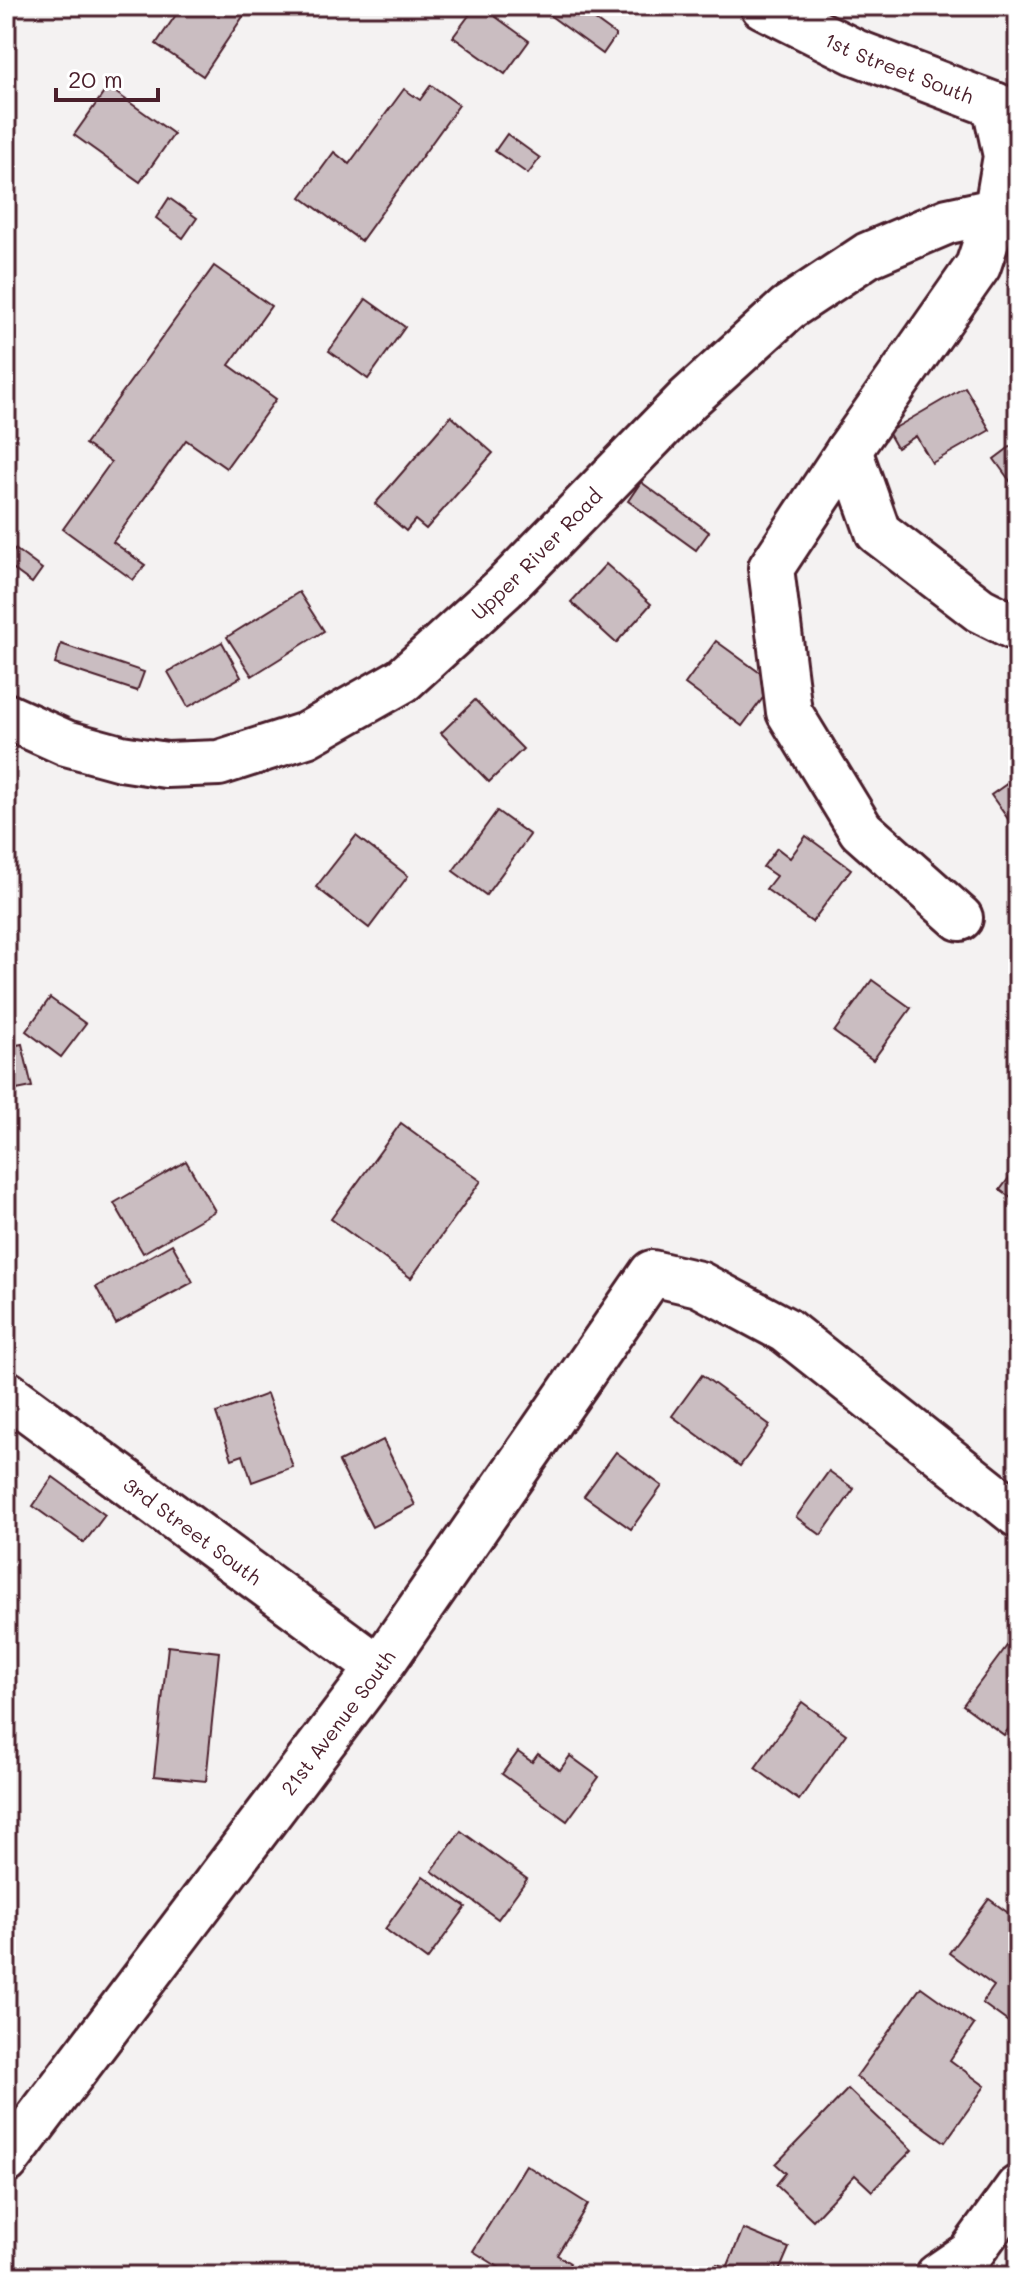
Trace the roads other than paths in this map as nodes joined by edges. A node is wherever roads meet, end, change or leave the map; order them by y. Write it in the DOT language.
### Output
graph roads {
  1 [pos="763,6"];
  2 [pos="1007,109"];
  3 [pos="1008,208"];
  4 [pos="849,450"];
  5 [pos="1018,629"];
  6 [pos="6,716"];
  7 [pos="960,918"];
  8 [pos="6,1393"];
  9 [pos="1018,1515"];
  10 [pos="379,1668"];
  11 [pos="6,2161"];
  12 [pos="1018,2188"];
  13 [pos="938,2276"];
  1 -- 2 [label="street, 1st Street South"];
  2 -- 3 [label="street, 1st Street South"];
  3 -- 4 [label="street, 1st Street South"];
  3 -- 6 [label="street, Upper River Road"];
  4 -- 5 [label="street"];
  4 -- 7 [label="street, 1st Street South"];
  8 -- 10 [label="street, 3rd Street South"];
  9 -- 10 [label="street, 21st Avenue South"];
  10 -- 11 [label="street, 21st Avenue South"];
  12 -- 13 [label="street"];
}
